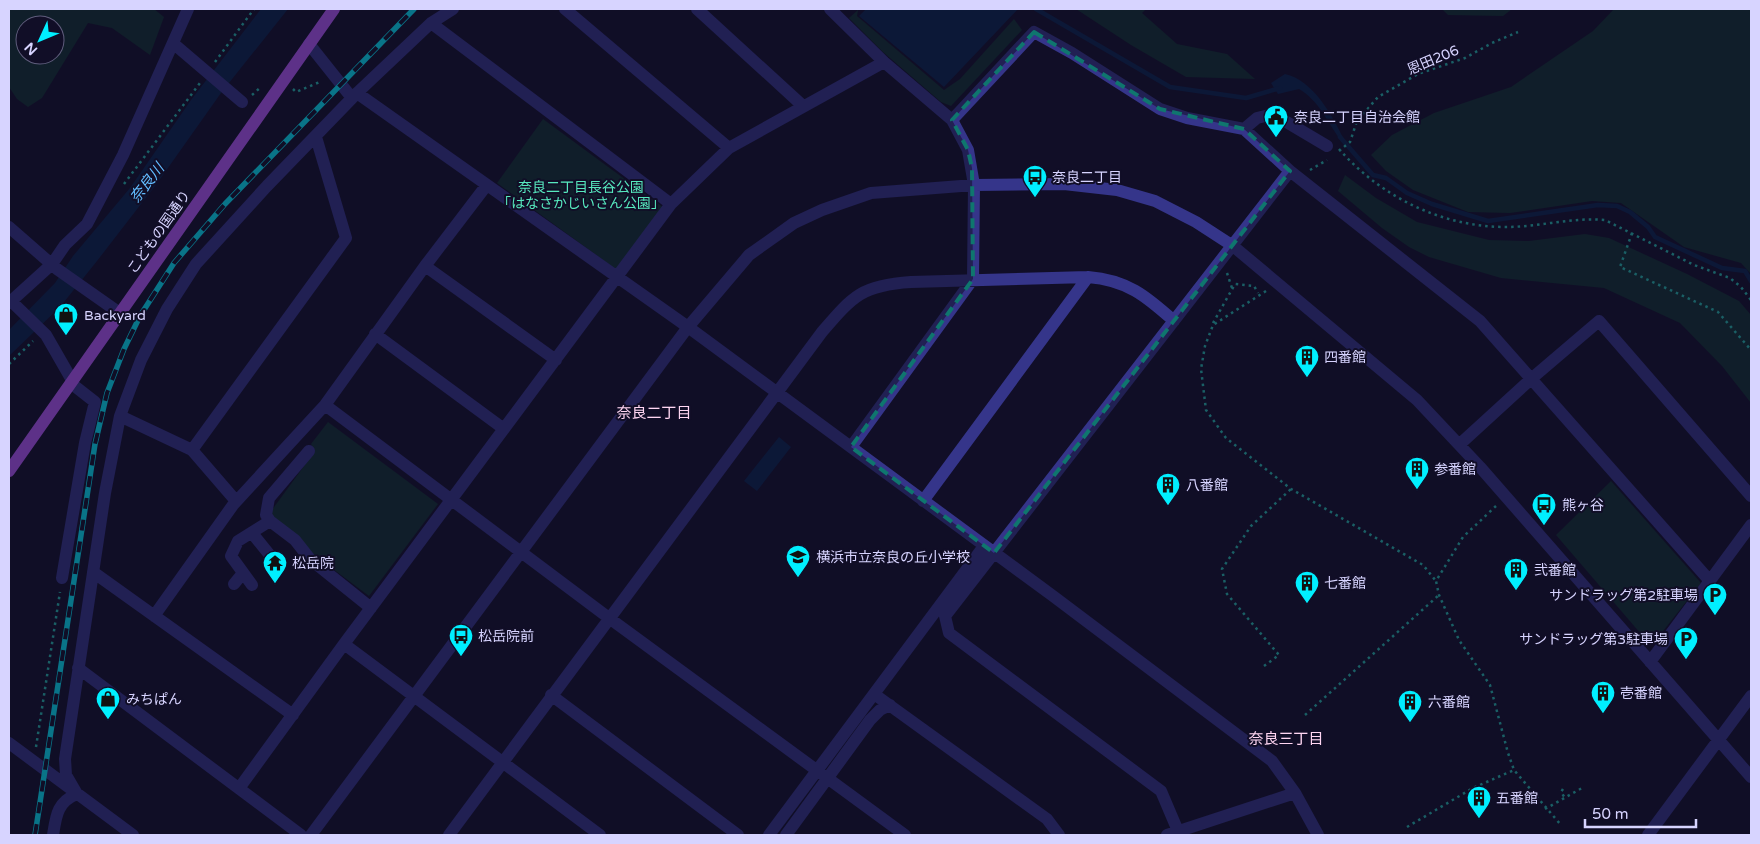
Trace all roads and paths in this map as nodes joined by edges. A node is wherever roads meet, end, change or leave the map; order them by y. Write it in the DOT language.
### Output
graph roads {
  1 [pos="188,9"];
  2 [pos="254,9"];
  3 [pos="334,9"];
  4 [pos="453,9"];
  5 [pos="565,9"];
  6 [pos="697,9"];
  7 [pos="836,11"];
  8 [pos="431,23"];
  9 [pos="1518,32"];
  10 [pos="174,44"];
  11 [pos="309,44"];
  12 [pos="884,62"];
  13 [pos="207,73"];
  14 [pos="334,75"];
  15 [pos="268,82"];
  16 [pos="290,87"];
  17 [pos="354,96"];
  18 [pos="242,102"];
  19 [pos="803,106"];
  20 [pos="952,120"];
  21 [pos="1244,129"];
  22 [pos="316,137"];
  23 [pos="729,148"];
  24 [pos="1328,152"];
  25 [pos="1294,174"];
  26 [pos="974,185"];
  27 [pos="123,186"];
  28 [pos="486,186"];
  29 [pos="671,204"];
  30 [pos="9,227"];
  31 [pos="1632,233"];
  32 [pos="1234,246"];
  33 [pos="424,266"];
  34 [pos="54,267"];
  35 [pos="1088,276"];
  36 [pos="617,278"];
  37 [pos="1229,278"];
  38 [pos="973,279"];
  39 [pos="1232,288"];
  40 [pos="1269,289"];
  41 [pos="1258,294"];
  42 [pos="1751,300"];
  43 [pos="10,302"];
  44 [pos="120,314"];
  45 [pos="1174,322"];
  46 [pos="1212,324"];
  47 [pos="688,327"];
  48 [pos="42,331"];
  49 [pos="375,334"];
  50 [pos="1751,350"];
  51 [pos="556,360"];
  52 [pos="9,364"];
  53 [pos="1531,379"];
  54 [pos="72,383"];
  55 [pos="776,393"];
  56 [pos="325,405"];
  57 [pos="120,416"];
  58 [pos="504,429"];
  59 [pos="1460,444"];
  60 [pos="851,448"];
  61 [pos="192,450"];
  62 [pos="309,451"];
  63 [pos="9,471"];
  64 [pos="1291,489"];
  65 [pos="1751,496"];
  66 [pos="452,500"];
  67 [pos="236,501"];
  68 [pos="923,501"];
  69 [pos="1497,505"];
  70 [pos="270,521"];
  71 [pos="1751,525"];
  72 [pos="252,533"];
  73 [pos="989,550"];
  74 [pos="522,552"];
  75 [pos="273,559"];
  76 [pos="94,572"];
  77 [pos="243,573"];
  78 [pos="62,578"];
  79 [pos="1436,581"];
  80 [pos="1710,581"];
  81 [pos="234,584"];
  82 [pos="252,586"];
  83 [pos="1439,595"];
  84 [pos="372,608"];
  85 [pos="154,616"];
  86 [pos="609,618"];
  87 [pos="927,623"];
  88 [pos="947,627"];
  89 [pos="344,644"];
  90 [pos="1650,662"];
  91 [pos="1264,666"];
  92 [pos="78,668"];
  93 [pos="874,694"];
  94 [pos="552,695"];
  95 [pos="414,696"];
  96 [pos="1751,696"];
  97 [pos="890,705"];
  98 [pos="293,715"];
  99 [pos="1305,715"];
  100 [pos="1719,740"];
  101 [pos="9,743"];
  102 [pos="36,748"];
  103 [pos="502,762"];
  104 [pos="1514,770"];
  105 [pos="816,771"];
  106 [pos="1751,777"];
  107 [pos="828,780"];
  108 [pos="240,787"];
  109 [pos="1582,788"];
  110 [pos="1564,789"];
  111 [pos="1296,793"];
  112 [pos="77,794"];
  113 [pos="1564,798"];
  114 [pos="1545,809"];
  115 [pos="1561,825"];
  116 [pos="1408,826"];
  117 [pos="1173,833"];
  118 [pos="53,835"];
  119 [pos="133,835"];
  120 [pos="301,835"];
  121 [pos="311,835"];
  122 [pos="449,835"];
  123 [pos="600,835"];
  124 [pos="738,835"];
  125 [pos="769,835"];
  126 [pos="786,835"];
  127 [pos="906,835"];
  128 [pos="1059,835"];
  129 [pos="1318,835"];
  130 [pos="1648,835"];
  1 -- 10 [label="street"];
  2 -- 13 [label="path"];
  3 -- 11 [label="main road, こどもの国通り"];
  4 -- 8 [label="street"];
  5 -- 23 [label="street"];
  6 -- 19 [label="street"];
  7 -- 12 [label="street"];
  8 -- 17 [label="street"];
  8 -- 29 [label="street"];
  9 -- 31 [label="path, 恩田206"];
  10 -- 13 [label="street"];
  10 -- 34 [label="street"];
  11 -- 14 [label="street"];
  11 -- 44 [label="main road, こどもの国通り"];
  12 -- 19 [label="street"];
  12 -- 20 [label="street"];
  13 -- 18 [label="street"];
  13 -- 27 [label="path"];
  14 -- 16 [label="path"];
  14 -- 17 [label="street"];
  15 -- 18 [label="path"];
  17 -- 22 [label="street"];
  17 -- 28 [label="street"];
  19 -- 23 [label="street"];
  20 -- 21 [label="street"];
  20 -- 26 [label="street"];
  21 -- 24 [label="street"];
  21 -- 25 [label="street"];
  22 -- 57 [label="street"];
  22 -- 61 [label="street"];
  23 -- 29 [label="street"];
  24 -- 25 [label="path"];
  25 -- 32 [label="street"];
  25 -- 53 [label="street"];
  26 -- 32 [label="street"];
  26 -- 38 [label="street"];
  26 -- 47 [label="street"];
  28 -- 33 [label="street"];
  28 -- 36 [label="street"];
  29 -- 36 [label="street"];
  30 -- 34 [label="street"];
  31 -- 42 [label="path"];
  31 -- 50 [label="path"];
  32 -- 45 [label="street"];
  32 -- 59 [label="street"];
  33 -- 49 [label="street"];
  33 -- 51 [label="street"];
  34 -- 43 [label="street"];
  34 -- 44 [label="street"];
  35 -- 38 [label="street"];
  35 -- 45 [label="street"];
  35 -- 68 [label="street"];
  36 -- 47 [label="street"];
  36 -- 51 [label="street"];
  37 -- 39 [label="path"];
  38 -- 55 [label="street"];
  38 -- 60 [label="street"];
  39 -- 41 [label="path"];
  39 -- 46 [label="path"];
  40 -- 41 [label="path"];
  41 -- 46 [label="path"];
  43 -- 48 [label="street"];
  44 -- 54 [label="main road, こどもの国通り"];
  45 -- 73 [label="street"];
  46 -- 64 [label="path"];
  47 -- 55 [label="street"];
  47 -- 74 [label="street"];
  48 -- 52 [label="path"];
  48 -- 54 [label="street"];
  49 -- 56 [label="street"];
  49 -- 58 [label="street"];
  51 -- 58 [label="street"];
  53 -- 59 [label="street"];
  53 -- 65 [label="street"];
  53 -- 80 [label="street"];
  54 -- 63 [label="main road, こどもの国通り"];
  54 -- 78 [label="street"];
  55 -- 60 [label="street"];
  55 -- 86 [label="street"];
  56 -- 66 [label="street"];
  56 -- 67 [label="street"];
  57 -- 61 [label="street"];
  57 -- 76 [label="street"];
  58 -- 66 [label="street"];
  59 -- 90 [label="street"];
  60 -- 68 [label="street"];
  61 -- 67 [label="street"];
  62 -- 70 [label="street"];
  64 -- 79 [label="path"];
  64 -- 91 [label="path"];
  66 -- 74 [label="street"];
  66 -- 84 [label="street"];
  67 -- 85 [label="street"];
  68 -- 73 [label="street"];
  69 -- 79 [label="path"];
  70 -- 72 [label="street"];
  70 -- 84 [label="street"];
  71 -- 80 [label="street"];
  72 -- 75 [label="street"];
  72 -- 77 [label="street"];
  73 -- 87 [label="street"];
  73 -- 88 [label="street"];
  73 -- 111 [label="street"];
  74 -- 86 [label="street"];
  74 -- 95 [label="street"];
  76 -- 85 [label="street"];
  76 -- 92 [label="street"];
  77 -- 81 [label="street"];
  77 -- 82 [label="street"];
  78 -- 102 [label="path"];
  79 -- 83 [label="path"];
  80 -- 90 [label="street"];
  83 -- 99 [label="path"];
  83 -- 104 [label="path"];
  84 -- 89 [label="street"];
  85 -- 98 [label="street"];
  86 -- 94 [label="street"];
  86 -- 105 [label="street"];
  87 -- 88 [label="street"];
  87 -- 93 [label="street"];
  88 -- 117 [label="street"];
  89 -- 95 [label="street"];
  89 -- 98 [label="street"];
  90 -- 100 [label="street"];
  92 -- 108 [label="street"];
  92 -- 112 [label="street"];
  93 -- 97 [label="street"];
  93 -- 105 [label="street"];
  94 -- 103 [label="street"];
  94 -- 124 [label="street"];
  95 -- 103 [label="street"];
  95 -- 121 [label="street"];
  96 -- 100 [label="street"];
  97 -- 107 [label="street"];
  97 -- 128 [label="street"];
  98 -- 108 [label="street"];
  100 -- 106 [label="street"];
  100 -- 130 [label="street"];
  101 -- 112 [label="street"];
  103 -- 122 [label="street"];
  103 -- 123 [label="street"];
  104 -- 114 [label="path"];
  104 -- 116 [label="path"];
  105 -- 107 [label="street"];
  105 -- 125 [label="street"];
  107 -- 126 [label="street"];
  107 -- 127 [label="street"];
  108 -- 120 [label="street"];
  109 -- 113 [label="path"];
  110 -- 113 [label="path"];
  111 -- 117 [label="street"];
  111 -- 129 [label="street"];
  112 -- 118 [label="street"];
  112 -- 119 [label="street"];
  113 -- 114 [label="path"];
  114 -- 115 [label="path"];
}
